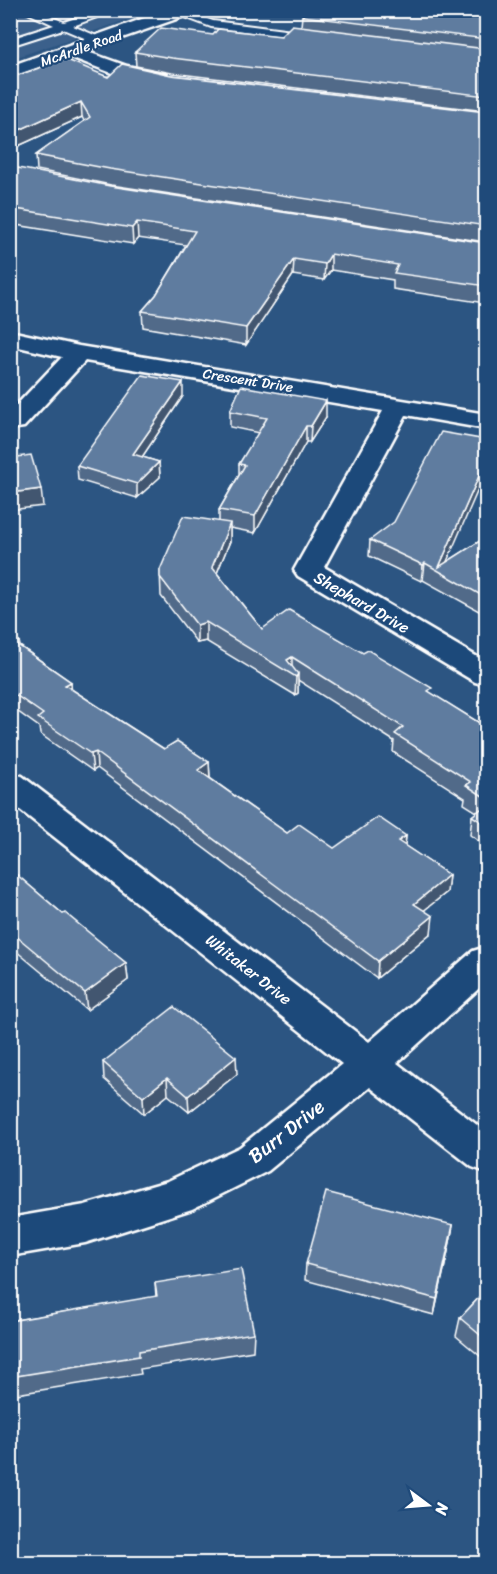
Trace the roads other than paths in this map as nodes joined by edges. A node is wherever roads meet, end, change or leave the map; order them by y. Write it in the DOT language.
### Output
graph roads {
  1 [pos="111,10"];
  2 [pos="182,12"];
  3 [pos="23,14"];
  4 [pos="64,26"];
  5 [pos="49,31"];
  6 [pos="314,37"];
  7 [pos="100,41"];
  8 [pos="10,43"];
  9 [pos="71,51"];
  10 [pos="10,72"];
  11 [pos="172,81"];
  12 [pos="10,338"];
  13 [pos="80,353"];
  14 [pos="399,405"];
  15 [pos="486,421"];
  16 [pos="15,422"];
  17 [pos="486,675"];
  18 [pos="10,784"];
  19 [pos="486,960"];
  20 [pos="370,1064"];
  21 [pos="486,1155"];
  22 [pos="10,1237"];
  1 -- 4 [label="lane"];
  2 -- 6 [label="lane"];
  2 -- 7 [label="street, McArdle Road"];
  3 -- 4 [label="lane"];
  3 -- 5 [label="lane"];
  4 -- 5 [label="lane"];
  4 -- 7 [label="lane"];
  5 -- 8 [label="lane"];
  7 -- 9 [label="street, McArdle Road"];
  9 -- 10 [label="street, McArdle Road"];
  9 -- 11 [label="street"];
  12 -- 13 [label="street, Crescent Drive"];
  13 -- 14 [label="street, Crescent Drive"];
  13 -- 16 [label="street"];
  14 -- 15 [label="street, Crescent Drive"];
  14 -- 17 [label="street, Shephard Drive"];
  18 -- 20 [label="street, Whitaker Drive"];
  19 -- 20 [label="street, Burr Drive"];
  20 -- 21 [label="street, Whitaker Drive"];
  20 -- 22 [label="street, Burr Drive"];
}
